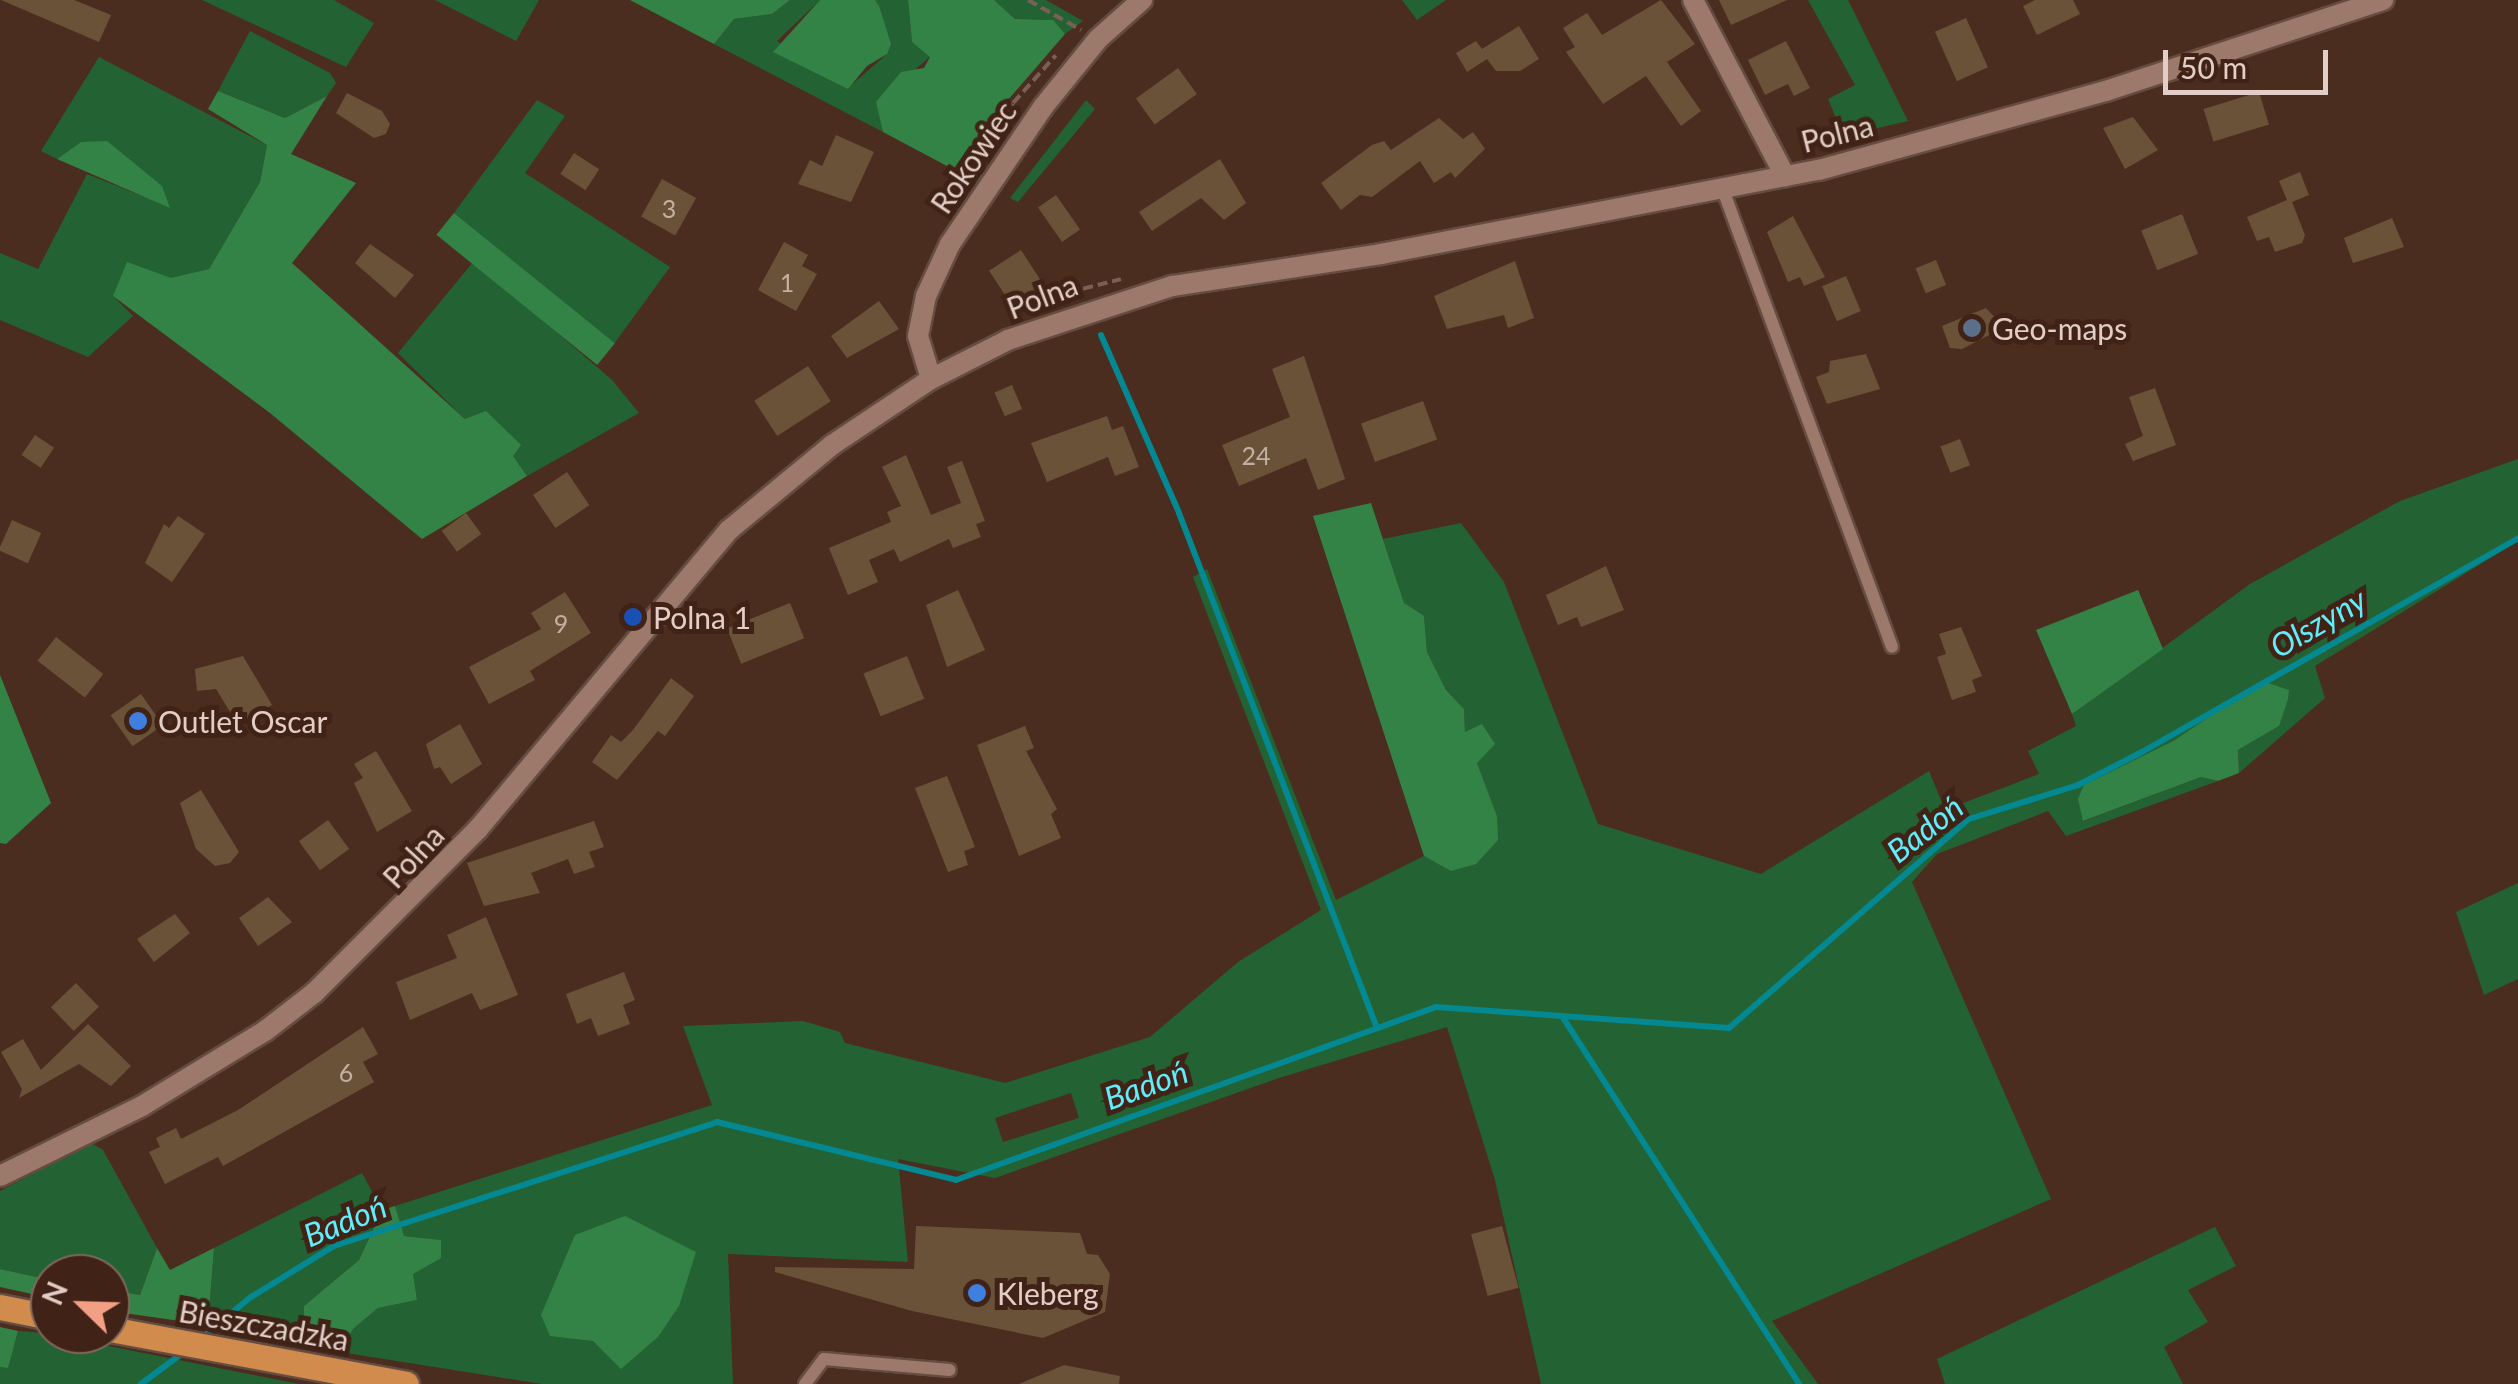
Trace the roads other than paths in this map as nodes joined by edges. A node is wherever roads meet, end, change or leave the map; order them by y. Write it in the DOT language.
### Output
graph roads {
  1 [pos="1142,0"];
  2 [pos="1693,0"];
  3 [pos="2383,0"];
  4 [pos="1785,176"];
  5 [pos="1722,190"];
  6 [pos="931,379"];
  7 [pos="1892,648"];
  8 [pos="0,1176"];
  9 [pos="0,1308"];
  10 [pos="30,1313"];
  11 [pos="130,1333"];
  12 [pos="950,1370"];
  13 [pos="406,1384"];
  14 [pos="805,1384"];
  1 -- 6 [label="street, Rokowiec"];
  2 -- 4 [label="street"];
  3 -- 4 [label="street, Polna"];
  4 -- 5 [label="street, Polna"];
  5 -- 6 [label="street, Polna"];
  5 -- 7 [label="lane"];
  6 -- 8 [label="street, Polna"];
  9 -- 10 [label="main road"];
  11 -- 13 [label="main road, Bieszczadzka"];
  12 -- 14 [label="lane"];
}
